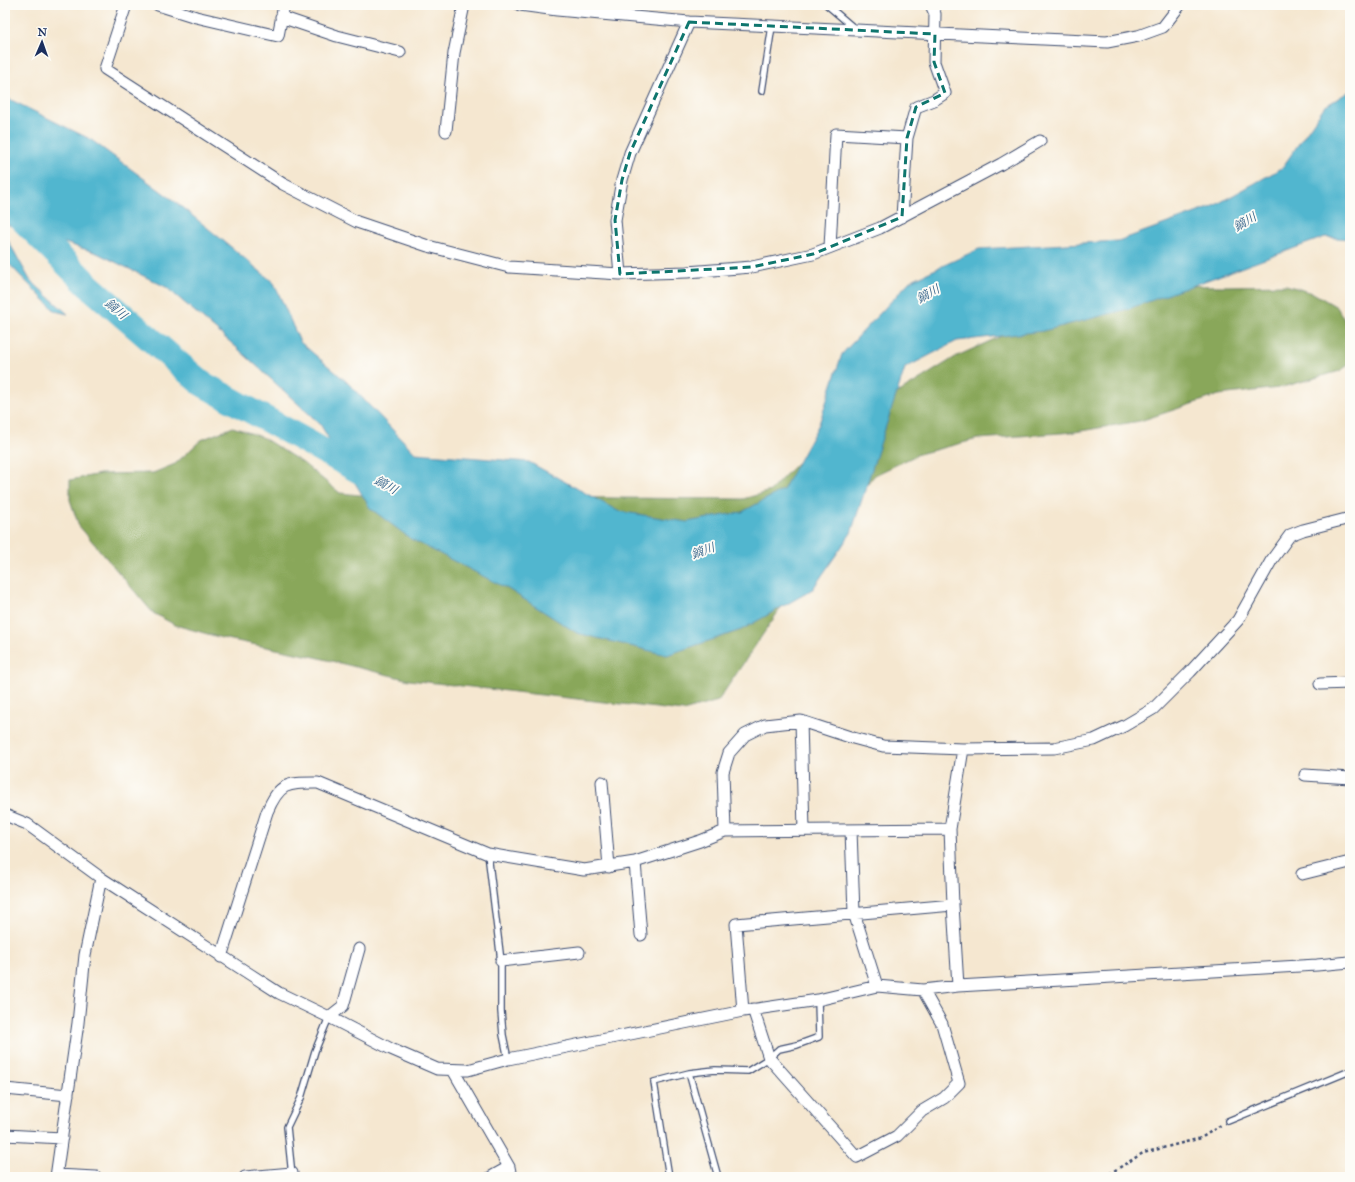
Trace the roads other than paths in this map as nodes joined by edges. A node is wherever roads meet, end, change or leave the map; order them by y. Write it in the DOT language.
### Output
graph roads {
  1 [pos="126,5"];
  2 [pos="158,5"];
  3 [pos="284,5"];
  4 [pos="464,5"];
  5 [pos="520,5"];
  6 [pos="827,5"];
  7 [pos="931,5"];
  8 [pos="1180,5"];
  9 [pos="281,17"];
  10 [pos="689,22"];
  11 [pos="772,26"];
  12 [pos="857,30"];
  13 [pos="935,34"];
  14 [pos="400,52"];
  15 [pos="762,91"];
  16 [pos="446,131"];
  17 [pos="907,138"];
  18 [pos="1040,141"];
  19 [pos="902,217"];
  20 [pos="830,247"];
  21 [pos="620,274"];
  22 [pos="1350,518"];
  23 [pos="1350,683"];
  24 [pos="1320,684"];
  25 [pos="801,721"];
  26 [pos="963,749"];
  27 [pos="1305,775"];
  28 [pos="1350,778"];
  29 [pos="602,782"];
  30 [pos="5,815"];
  31 [pos="950,829"];
  32 [pos="804,830"];
  33 [pos="851,830"];
  34 [pos="725,831"];
  35 [pos="488,854"];
  36 [pos="635,862"];
  37 [pos="1350,862"];
  38 [pos="608,867"];
  39 [pos="1302,874"];
  40 [pos="100,878"];
  41 [pos="953,905"];
  42 [pos="854,913"];
  43 [pos="642,935"];
  44 [pos="359,949"];
  45 [pos="579,952"];
  46 [pos="221,957"];
  47 [pos="501,961"];
  48 [pos="1350,962"];
  49 [pos="877,986"];
  50 [pos="958,986"];
  51 [pos="923,990"];
  52 [pos="818,1000"];
  53 [pos="748,1010"];
  54 [pos="329,1017"];
  55 [pos="769,1058"];
  56 [pos="508,1059"];
  57 [pos="453,1070"];
  58 [pos="1350,1071"];
  59 [pos="689,1073"];
  60 [pos="5,1089"];
  61 [pos="68,1095"];
  62 [pos="1228,1120"];
  63 [pos="5,1135"];
  64 [pos="62,1138"];
  65 [pos="510,1172"];
  66 [pos="292,1175"];
  67 [pos="56,1176"];
  68 [pos="96,1177"];
  69 [pos="245,1177"];
  70 [pos="491,1177"];
  71 [pos="669,1177"];
  72 [pos="718,1177"];
  1 -- 21 [label="street"];
  2 -- 9 [label="street"];
  3 -- 9 [label="street"];
  4 -- 16 [label="street"];
  5 -- 10 [label="street"];
  6 -- 12 [label="lane"];
  7 -- 13 [label="street"];
  8 -- 13 [label="street"];
  9 -- 14 [label="street"];
  10 -- 11 [label="street"];
  10 -- 21 [label="street"];
  11 -- 12 [label="street"];
  11 -- 15 [label="lane"];
  12 -- 13 [label="street"];
  13 -- 17 [label="street"];
  17 -- 19 [label="street"];
  17 -- 20 [label="street"];
  18 -- 19 [label="street"];
  19 -- 20 [label="street"];
  20 -- 21 [label="street"];
  22 -- 26 [label="street"];
  23 -- 24 [label="street"];
  25 -- 26 [label="street"];
  25 -- 32 [label="street"];
  25 -- 34 [label="street"];
  26 -- 31 [label="street"];
  27 -- 28 [label="street"];
  29 -- 38 [label="street"];
  30 -- 40 [label="street"];
  31 -- 33 [label="street"];
  31 -- 41 [label="street"];
  32 -- 33 [label="street"];
  32 -- 34 [label="street"];
  33 -- 42 [label="street"];
  34 -- 36 [label="street"];
  35 -- 38 [label="street"];
  35 -- 46 [label="street"];
  35 -- 47 [label="lane"];
  36 -- 38 [label="street"];
  36 -- 43 [label="street"];
  37 -- 39 [label="street"];
  40 -- 46 [label="street"];
  40 -- 61 [label="street"];
  41 -- 42 [label="street"];
  41 -- 50 [label="street"];
  42 -- 49 [label="street"];
  42 -- 53 [label="street"];
  44 -- 54 [label="street"];
  45 -- 47 [label="street"];
  46 -- 54 [label="street"];
  47 -- 56 [label="lane"];
  48 -- 50 [label="street"];
  49 -- 51 [label="street"];
  49 -- 52 [label="street"];
  50 -- 51 [label="street"];
  51 -- 55 [label="street"];
  52 -- 53 [label="street"];
  52 -- 55 [label="lane"];
  53 -- 55 [label="street"];
  53 -- 56 [label="street"];
  54 -- 57 [label="street"];
  54 -- 66 [label="lane"];
  55 -- 59 [label="lane"];
  56 -- 57 [label="street"];
  57 -- 65 [label="street"];
  58 -- 62 [label="lane"];
  59 -- 71 [label="lane"];
  59 -- 72 [label="lane"];
  60 -- 61 [label="street"];
  61 -- 64 [label="street"];
  63 -- 64 [label="street"];
  64 -- 67 [label="street"];
  65 -- 70 [label="street"];
  66 -- 69 [label="street"];
  67 -- 68 [label="street"];
}
